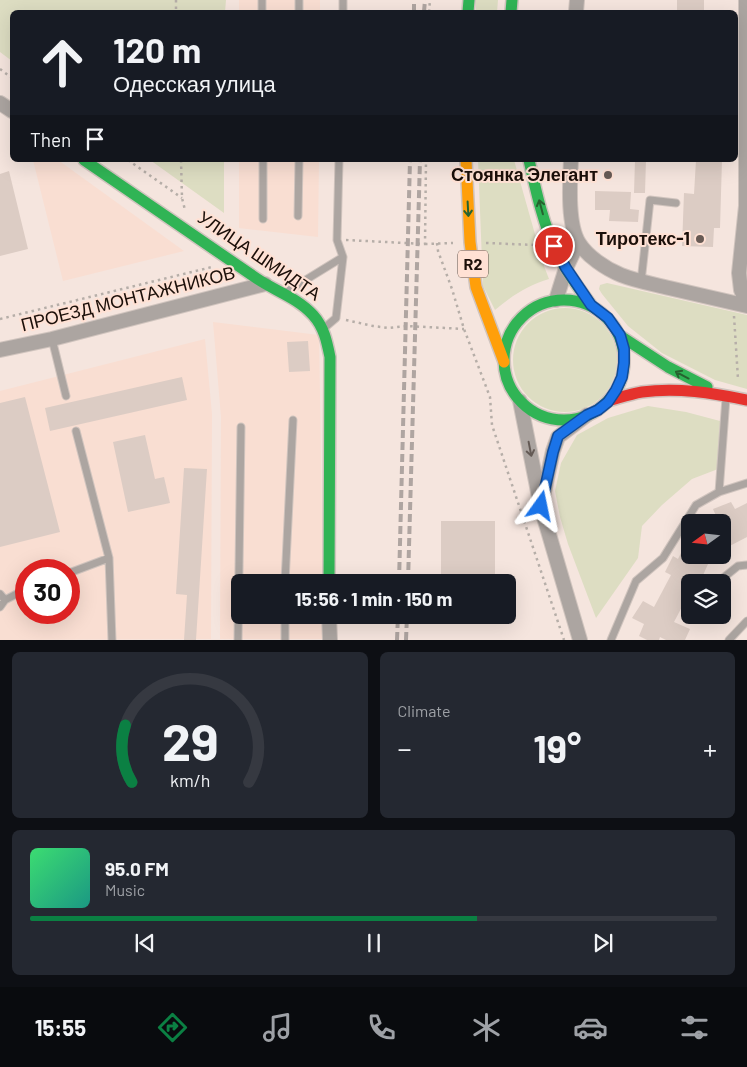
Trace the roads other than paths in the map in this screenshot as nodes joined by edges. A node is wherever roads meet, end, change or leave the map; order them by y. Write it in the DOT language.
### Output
graph roads {
  1 [pos="746,0"];
  2 [pos="87,162"];
  3 [pos="263,162"];
  4 [pos="299,162"];
  5 [pos="339,162"];
  6 [pos="466,162"];
  7 [pos="529,162"];
  8 [pos="571,162"];
  9 [pos="676,203"];
  10 [pos="746,210"];
  11 [pos="298,216"];
  12 [pos="263,219"];
  13 [pos="578,243"];
  14 [pos="343,257"];
  15 [pos="566,268"];
  16 [pos="641,282"];
  17 [pos="265,284"];
  18 [pos="283,294"];
  19 [pos="556,300"];
  20 [pos="591,305"];
  21 [pos="747,305"];
  22 [pos="322,330"];
  23 [pos="620,335"];
  24 [pos="52,339"];
  25 [pos="0,350"];
  26 [pos="504,363"];
  27 [pos="726,395"];
  28 [pos="66,396"];
  29 [pos="747,400"];
  30 [pos="520,401"];
  31 [pos="608,402"];
  32 [pos="587,415"];
  33 [pos="293,420"];
  34 [pos="242,427"];
  35 [pos="76,431"];
  36 [pos="747,483"];
  37 [pos="719,492"];
  38 [pos="541,506"];
  39 [pos="109,558"];
  40 [pos="747,565"];
  41 [pos="80,569"];
  42 [pos="285,574"];
  43 [pos="329,574"];
  44 [pos="728,574"];
  45 [pos="15,593"];
  46 [pos="2,597"];
  47 [pos="0,607"];
  48 [pos="747,620"];
  49 [pos="285,624"];
  50 [pos="330,624"];
  51 [pos="112,640"];
  52 [pos="238,640"];
  53 [pos="285,640"];
  54 [pos="330,640"];
  55 [pos="580,640"];
  56 [pos="611,640"];
  57 [pos="729,640"];
  1 -- 10 [label="street"];
  2 -- 17 [label="main road, УЛИЦА ШМИДТА"];
  3 -- 12 [label="lane"];
  4 -- 11 [label="lane"];
  5 -- 14 [label="lane"];
  6 -- 26 [label="main road, R2, one-way"];
  15 -- 7 [label="main road, R2, one-way"];
  8 -- 13 [label="street"];
  9 -- 16 [label="lane"];
  10 -- 21 [label="street"];
  13 -- 15 [label="street"];
  13 -- 16 [label="street"];
  14 -- 18 [label="lane"];
  14 -- 22 [label="lane"];
  15 -- 19 [label="street"];
  15 -- 20 [label="main road, R2"];
  16 -- 21 [label="street"];
  17 -- 18 [label="main road, УЛИЦА ШМИДТА"];
  17 -- 24 [label="street, ПРОЕЗД МОНТАЖНИКОВ"];
  18 -- 22 [label="main road, УЛИЦА ШМИДТА"];
  19 -- 20 [label="main road, R2"];
  19 -- 26 [label="main road, R2"];
  20 -- 23 [label="main road, R2"];
  22 -- 43 [label="main road, УЛИЦА ШМИДТА"];
  27 -- 23 [label="main road, R2, one-way"];
  23 -- 31 [label="main road, R2"];
  24 -- 25 [label="street, ПРОЕЗД МОНТАЖНИКОВ"];
  24 -- 28 [label="lane"];
  26 -- 30 [label="main road, R2"];
  27 -- 29 [label="main road, R2"];
  27 -- 31 [label="main road, R2"];
  27 -- 37 [label="lane"];
  30 -- 32 [label="main road, R2"];
  30 -- 38 [label="street, one-way"];
  31 -- 32 [label="main road, R2"];
  32 -- 38 [label="street"];
  33 -- 42 [label="lane"];
  34 -- 52 [label="lane"];
  35 -- 39 [label="lane"];
  36 -- 37 [label="lane"];
  37 -- 56 [label="lane"];
  38 -- 55 [label="street"];
  39 -- 41 [label="lane"];
  39 -- 51 [label="lane"];
  40 -- 44 [label="lane"];
  45 -- 46 [label="lane"];
  46 -- 47 [label="lane"];
  48 -- 57 [label="lane"];
  49 -- 53 [label="lane"];
  50 -- 54 [label="street"];
}
